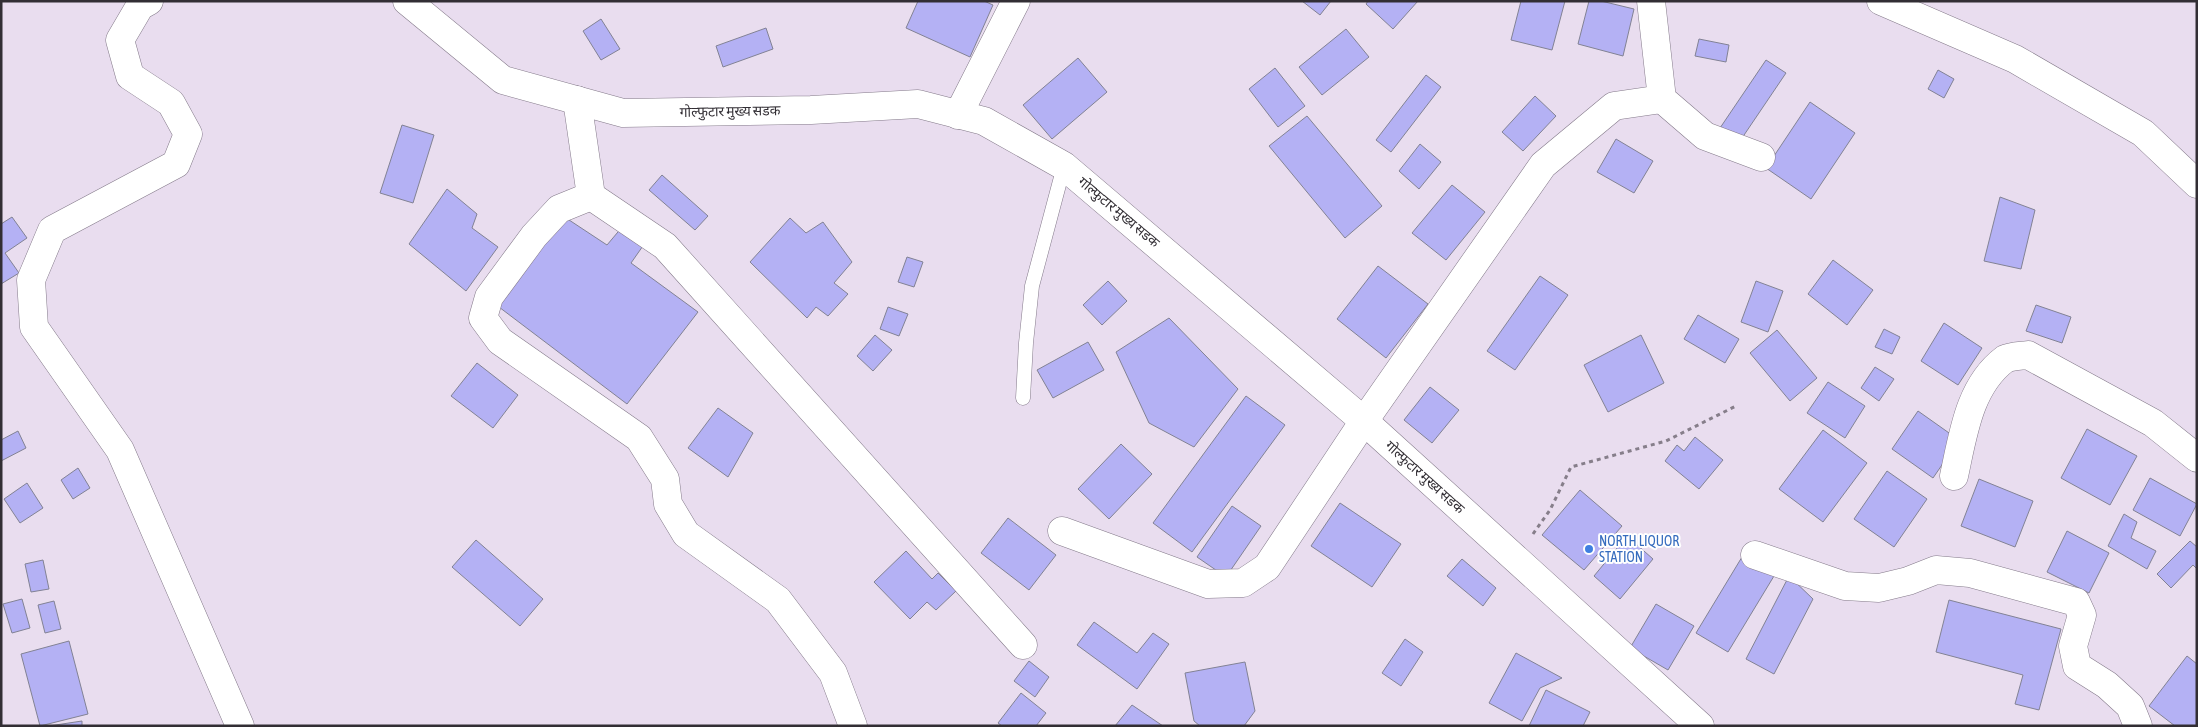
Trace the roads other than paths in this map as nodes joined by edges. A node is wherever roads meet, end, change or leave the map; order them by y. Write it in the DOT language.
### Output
graph roads {
  1 [pos="149,1"];
  2 [pos="407,1"];
  3 [pos="1016,1"];
  4 [pos="1651,1"];
  5 [pos="1880,1"];
  6 [pos="1662,99"];
  7 [pos="577,100"];
  8 [pos="958,115"];
  9 [pos="1761,157"];
  10 [pos="1064,166"];
  11 [pos="2197,184"];
  12 [pos="591,196"];
  13 [pos="1023,398"];
  14 [pos="1364,421"];
  15 [pos="2197,458"];
  16 [pos="1954,476"];
  17 [pos="1062,531"];
  18 [pos="1755,555"];
  19 [pos="1022,645"];
  20 [pos="240,726"];
  21 [pos="853,726"];
  22 [pos="1700,726"];
  23 [pos="2138,726"];
  1 -- 20 [label="street"];
  2 -- 7 [label="street, गोल्फुटार मुख्य सडक"];
  3 -- 8 [label="street"];
  4 -- 6 [label="street"];
  5 -- 11 [label="street"];
  6 -- 9 [label="street"];
  6 -- 14 [label="street"];
  7 -- 8 [label="street, गोल्फुटार मुख्य सडक"];
  7 -- 12 [label="street"];
  8 -- 10 [label="street, गोल्फुटार मुख्य सडक"];
  10 -- 13 [label="lane"];
  10 -- 14 [label="street, गोल्फुटार मुख्य सडक"];
  12 -- 19 [label="street"];
  12 -- 21 [label="street"];
  14 -- 17 [label="street"];
  14 -- 22 [label="street, गोल्फुटार मुख्य सडक"];
  15 -- 16 [label="street"];
  18 -- 23 [label="street"];
}
